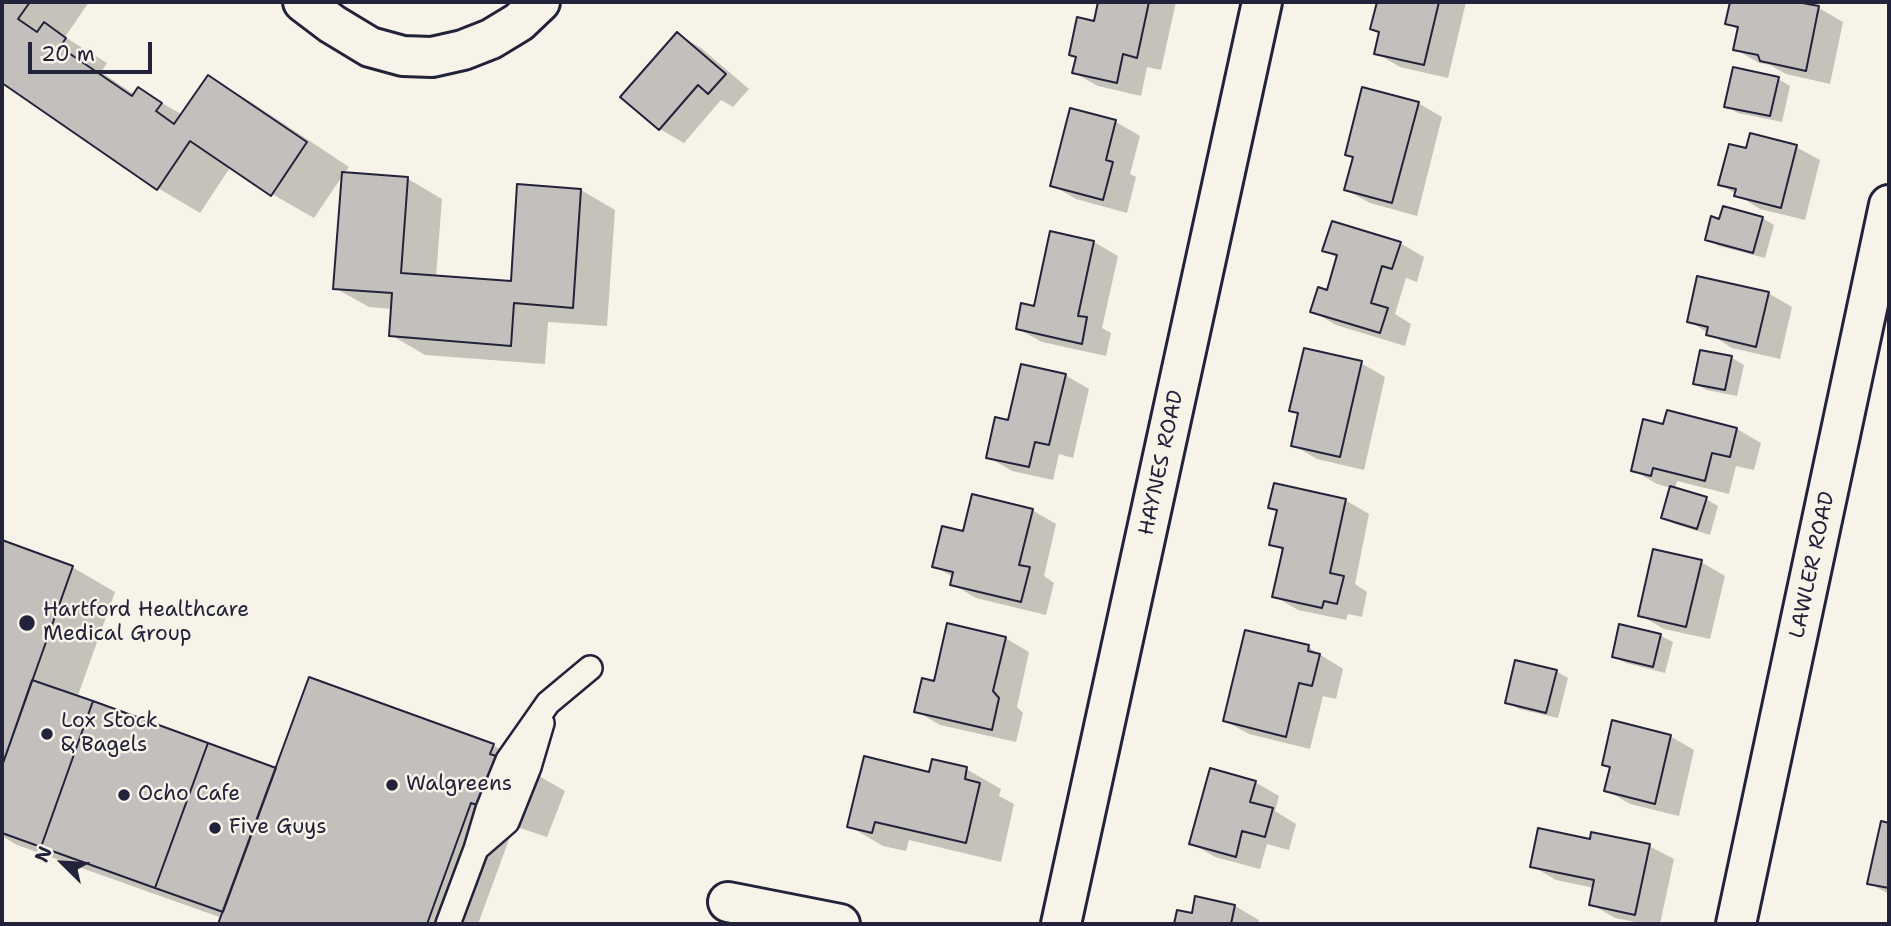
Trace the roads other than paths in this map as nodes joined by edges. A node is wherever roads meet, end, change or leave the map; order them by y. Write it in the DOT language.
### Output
graph roads {
  1 [pos="303,2"];
  2 [pos="540,2"];
  3 [pos="1262,2"];
  4 [pos="1889,205"];
  5 [pos="590,668"];
  6 [pos="728,902"];
  7 [pos="448,924"];
  8 [pos="840,924"];
  9 [pos="1061,924"];
  10 [pos="1737,924"];
  1 -- 2 [label="street"];
  3 -- 9 [label="street, HAYNES ROAD"];
  4 -- 10 [label="street, LAWLER ROAD"];
  5 -- 7 [label="lane"];
  6 -- 8 [label="street"];
}
